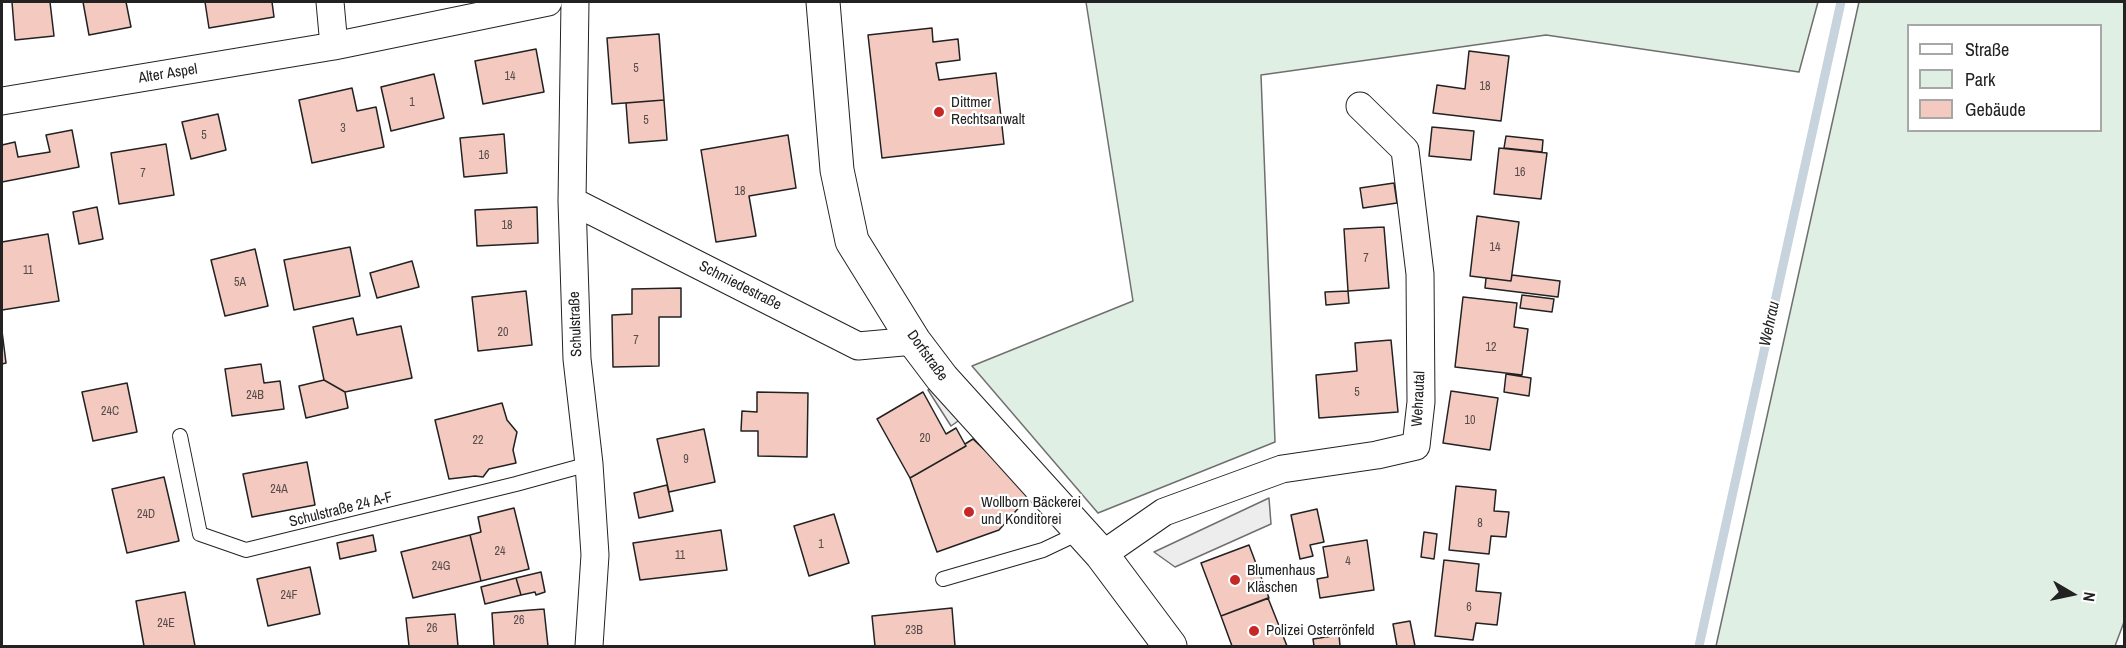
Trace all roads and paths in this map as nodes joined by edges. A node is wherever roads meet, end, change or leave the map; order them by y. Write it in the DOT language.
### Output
graph roads {
  1 [pos="330,2"];
  2 [pos="548,2"];
  3 [pos="575,2"];
  4 [pos="824,2"];
  5 [pos="334,46"];
  6 [pos="2,101"];
  7 [pos="1360,106"];
  8 [pos="572,201"];
  9 [pos="914,341"];
  10 [pos="180,436"];
  11 [pos="589,464"];
  12 [pos="1091,544"];
  13 [pos="943,579"];
  14 [pos="589,646"];
  15 [pos="1170,646"];
  1 -- 5 [label="street"];
  2 -- 5 [label="street, Alter Aspel"];
  3 -- 8 [label="street, Schulstraße"];
  4 -- 9 [label="main road, Dorfstraße"];
  5 -- 6 [label="street, Alter Aspel"];
  7 -- 12 [label="street, Wehrautal"];
  8 -- 9 [label="street, Schmiedestraße"];
  8 -- 11 [label="street, Schulstraße"];
  9 -- 12 [label="main road, Dorfstraße"];
  10 -- 11 [label="lane, Schulstraße 24 A-F"];
  11 -- 14 [label="street, Schulstraße"];
  12 -- 13 [label="lane"];
  12 -- 15 [label="main road, Dorfstraße"];
}
